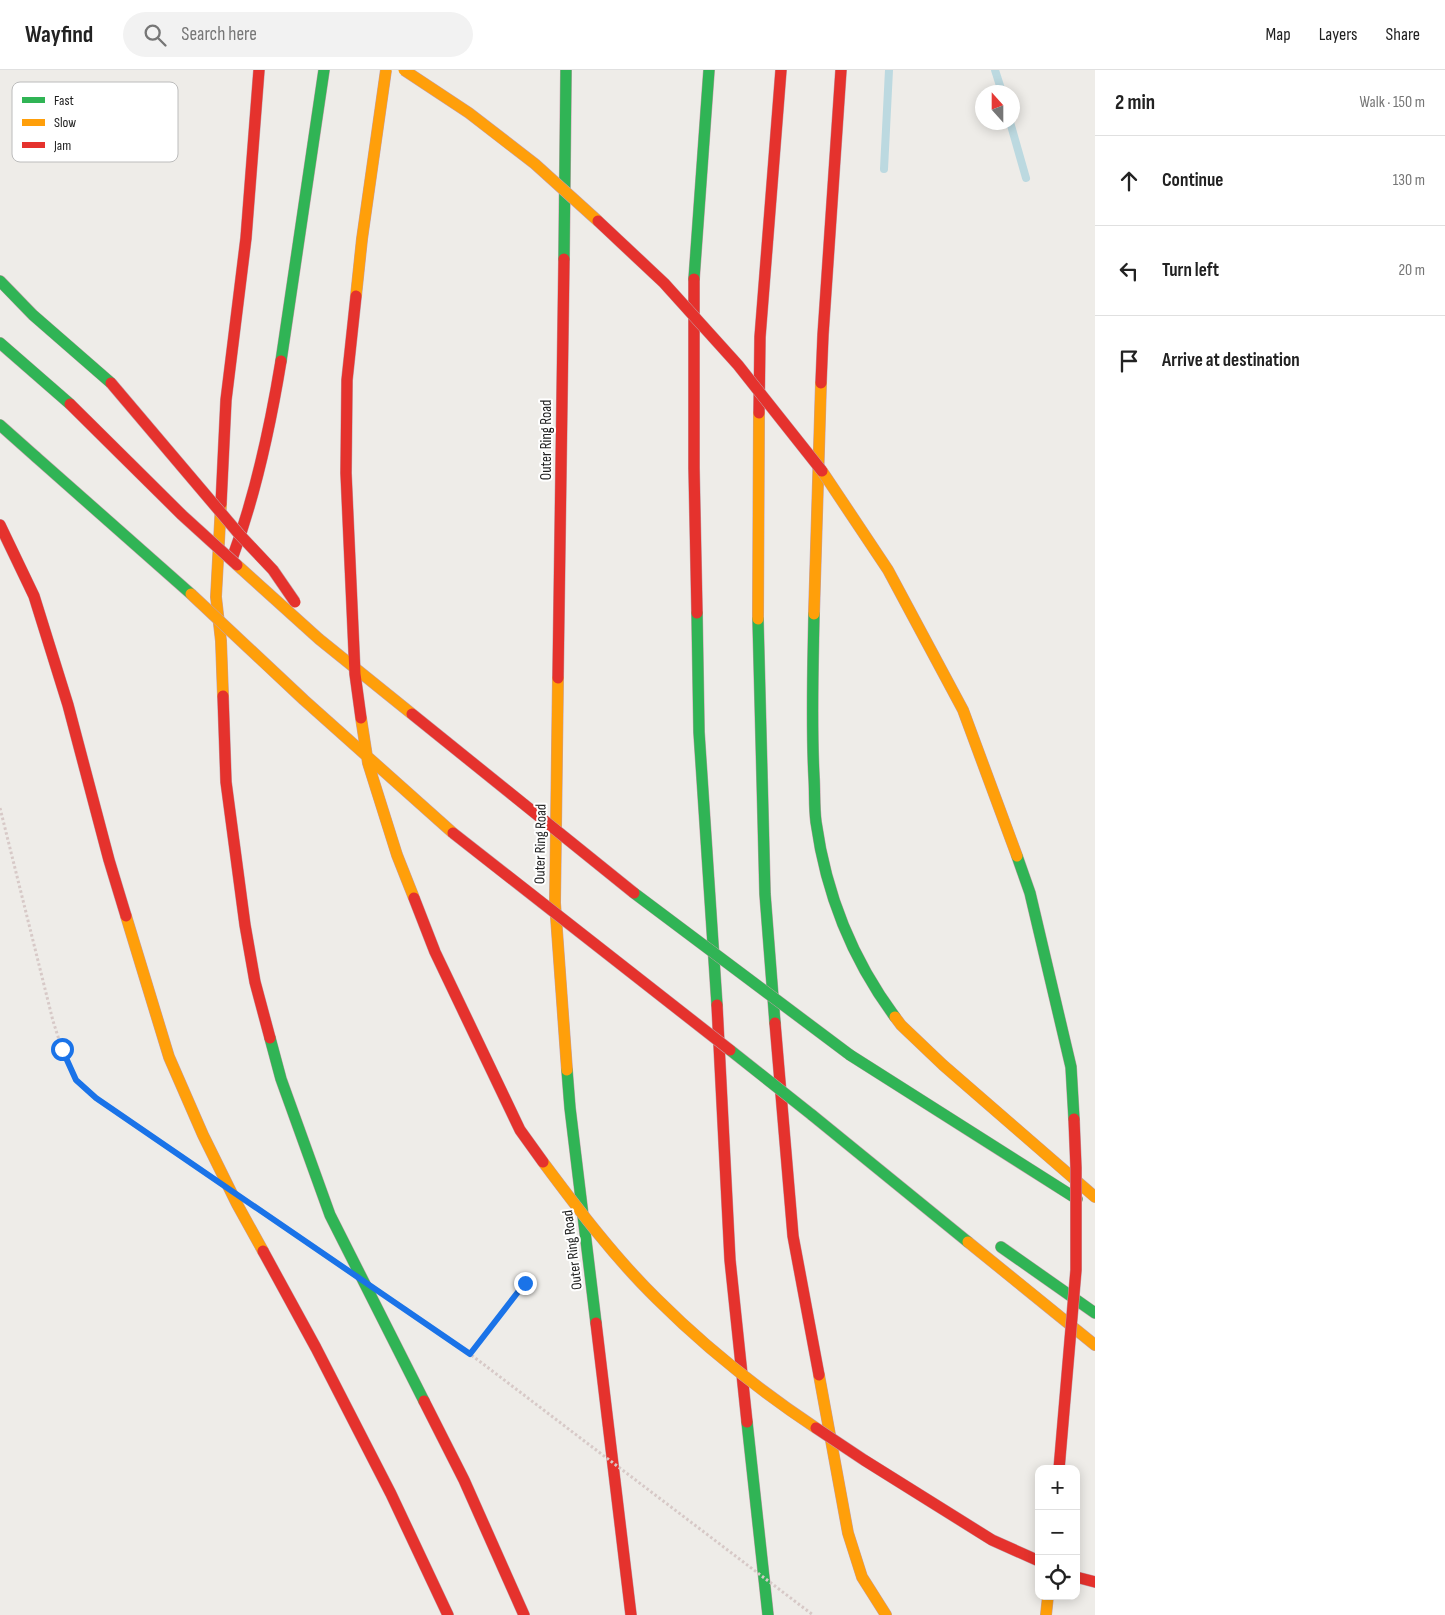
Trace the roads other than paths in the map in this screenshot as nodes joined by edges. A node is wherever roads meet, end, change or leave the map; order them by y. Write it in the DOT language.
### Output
graph roads {
  1 [pos="259,70"];
  2 [pos="324,70"];
  3 [pos="386,70"];
  4 [pos="404,70"];
  5 [pos="566,70"];
  6 [pos="709,70"];
  7 [pos="781,70"];
  8 [pos="841,70"];
  9 [pos="0,281"];
  10 [pos="0,343"];
  11 [pos="0,425"];
  12 [pos="0,525"];
  13 [pos="216,597"];
  14 [pos="319,639"];
  15 [pos="812,1115"];
  16 [pos="1095,1197"];
  17 [pos="942,1206"];
  18 [pos="1095,1210"];
  19 [pos="991,1240"];
  20 [pos="1095,1313"];
  21 [pos="1095,1345"];
  22 [pos="1059,1465"];
  23 [pos="1035,1559"];
  24 [pos="1080,1578"];
  25 [pos="1095,1582"];
  26 [pos="1048,1600"];
  27 [pos="448,1615"];
  28 [pos="524,1615"];
  29 [pos="630,1615"];
  30 [pos="768,1615"];
  31 [pos="886,1615"];
  32 [pos="1046,1615"];
  1 -- 13 [label="highway"];
  2 -- 13 [label="highway"];
  3 -- 23 [label="highway, bridge"];
  4 -- 22 [label="highway, bridge"];
  5 -- 29 [label="highway, Outer Ring Road"];
  6 -- 30 [label="highway"];
  7 -- 31 [label="highway"];
  8 -- 16 [label="highway"];
  9 -- 14 [label="highway, bridge"];
  10 -- 14 [label="highway, bridge"];
  11 -- 15 [label="highway, bridge"];
  12 -- 27 [label="highway"];
  13 -- 28 [label="highway"];
  14 -- 18 [label="highway, bridge"];
  15 -- 17 [label="highway"];
  15 -- 21 [label="highway"];
  19 -- 20 [label="highway"];
  24 -- 25 [label="highway"];
  26 -- 32 [label="highway"];
}
